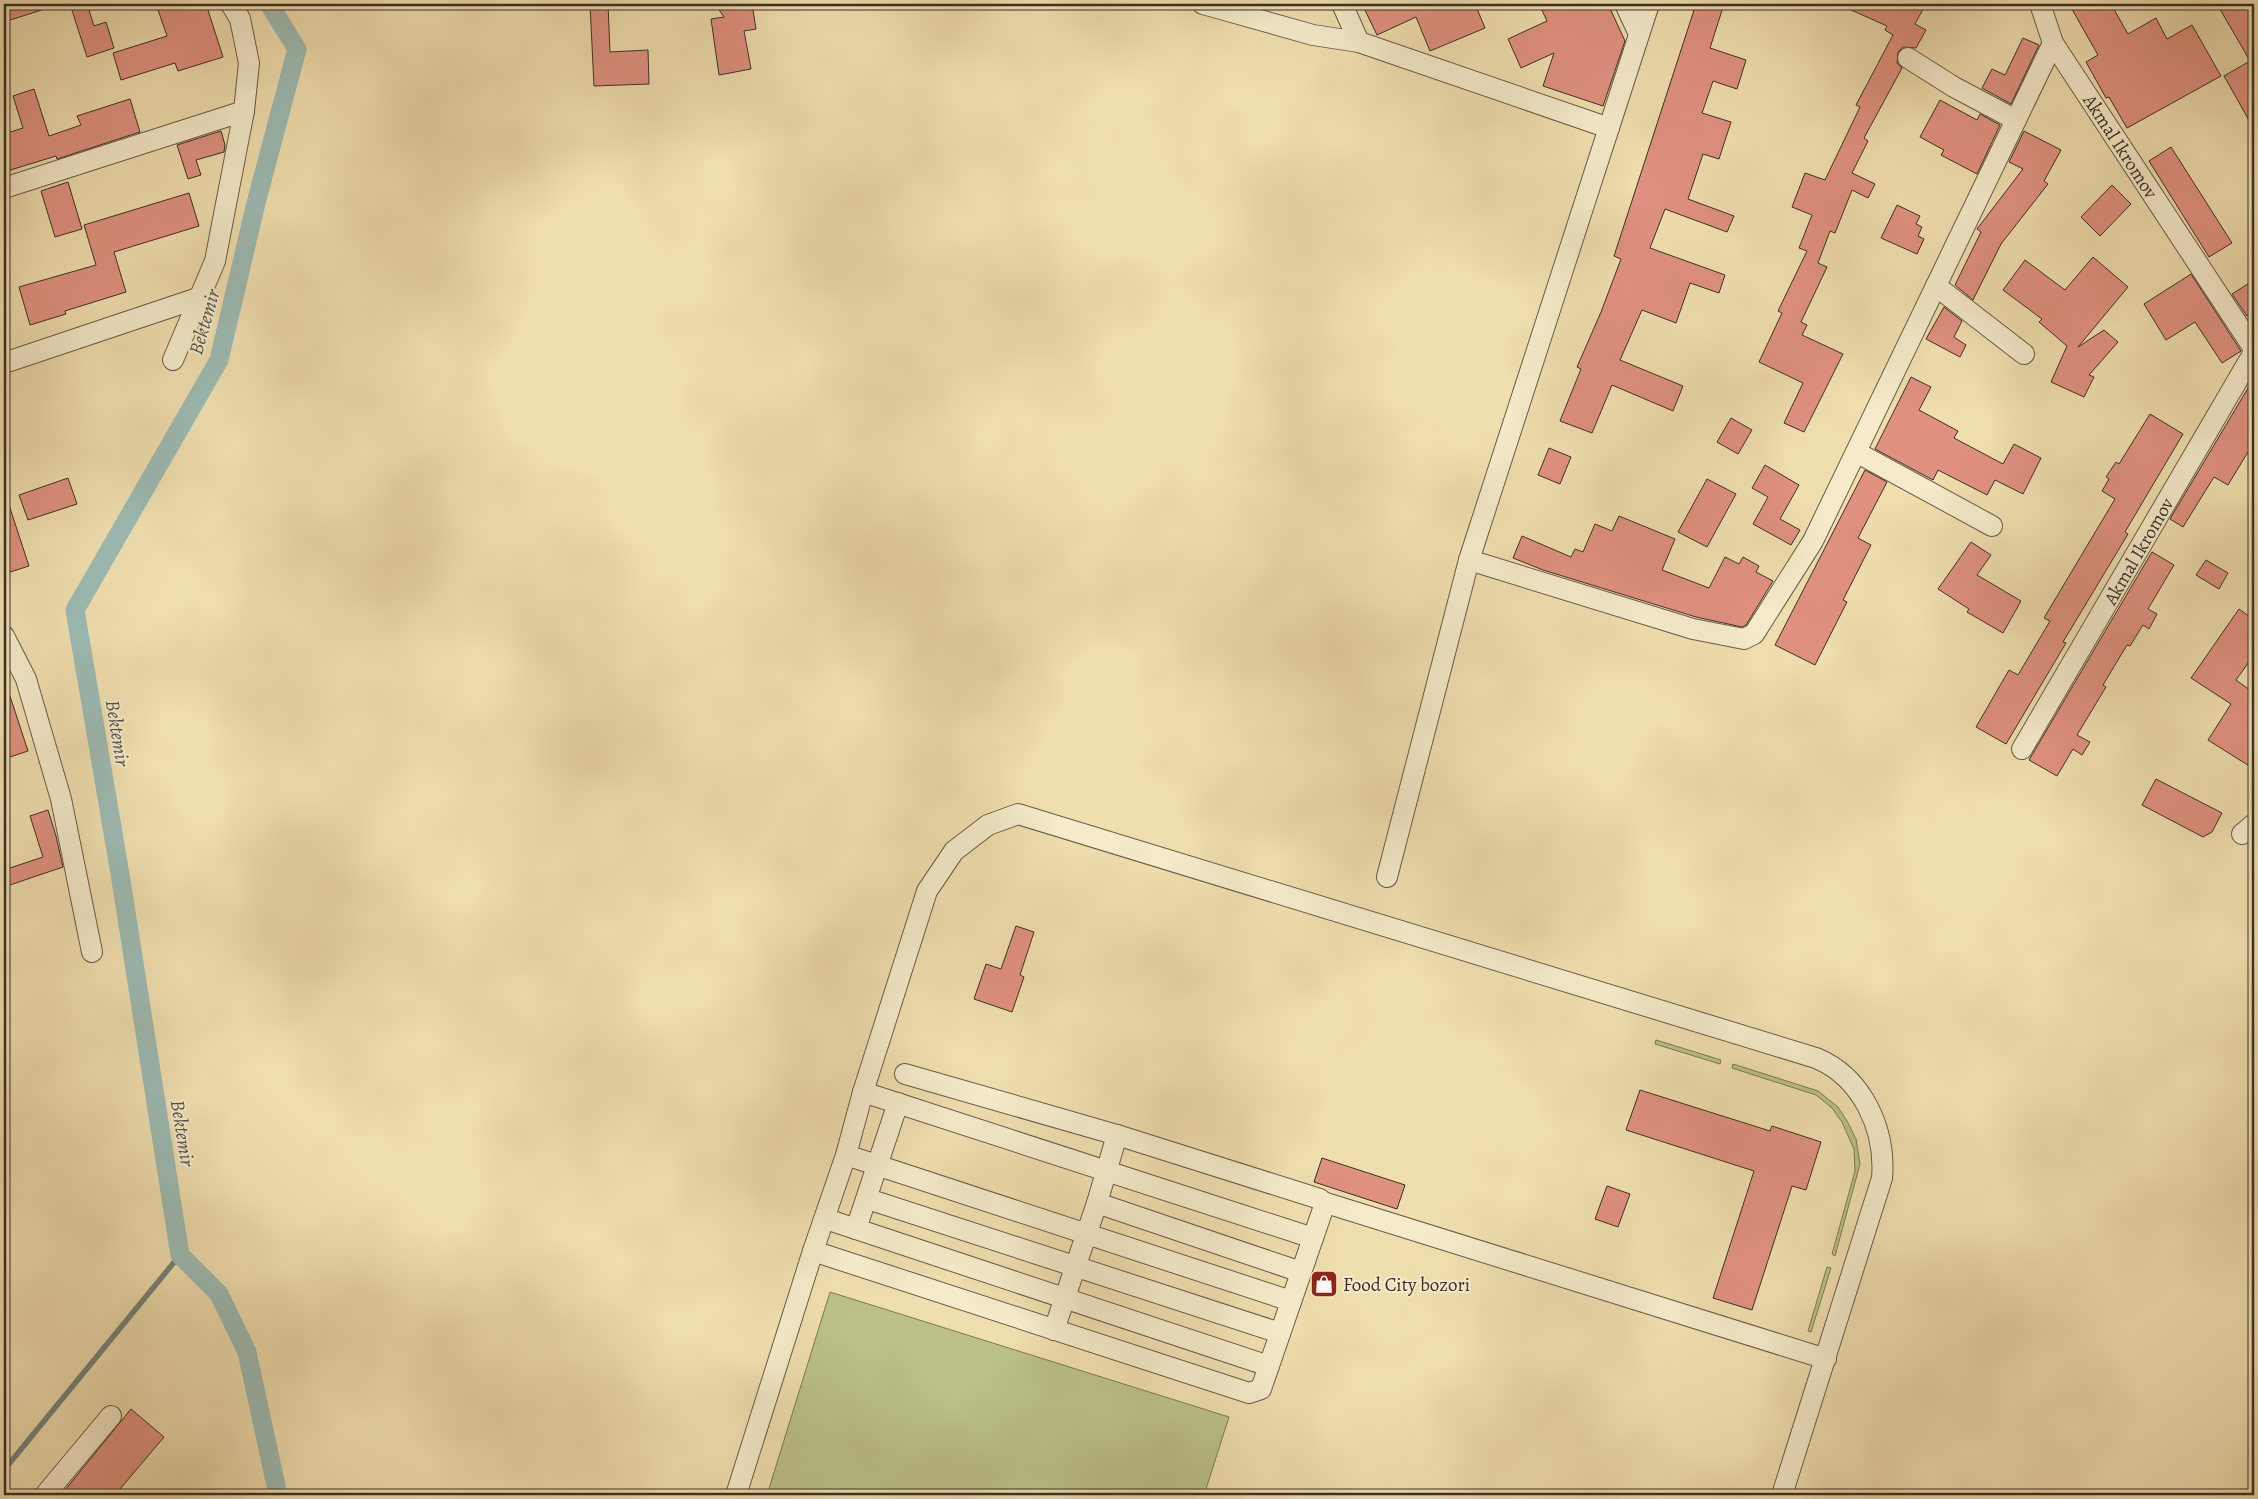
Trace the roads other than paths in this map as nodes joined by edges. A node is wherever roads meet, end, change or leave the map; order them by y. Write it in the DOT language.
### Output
graph roads {
  1 [pos="231,4"];
  2 [pos="1203,4"];
  3 [pos="1342,4"];
  4 [pos="1626,4"];
  5 [pos="1649,4"];
  6 [pos="2040,4"];
  7 [pos="1639,34"];
  8 [pos="1359,42"];
  9 [pos="2054,43"];
  10 [pos="1908,58"];
  11 [pos="244,111"];
  12 [pos="2016,120"];
  13 [pos="1609,128"];
  14 [pos="4,188"];
  15 [pos="1936,286"];
  16 [pos="198,298"];
  17 [pos="2254,350"];
  18 [pos="2024,354"];
  19 [pos="173,360"];
  20 [pos="4,363"];
  21 [pos="1856,452"];
  22 [pos="1992,526"];
  23 [pos="1469,560"];
  24 [pos="4,636"];
  25 [pos="2022,749"];
  26 [pos="1387,877"];
  27 [pos="92,952"];
  28 [pos="906,1074"];
  29 [pos="863,1092"];
  30 [pos="898,1103"];
  31 [pos="1117,1135"];
  32 [pos="846,1155"];
  33 [pos="877,1164"];
  34 [pos="1107,1171"];
  35 [pos="868,1199"];
  36 [pos="1323,1202"];
  37 [pos="1097,1203"];
  38 [pos="826,1219"];
  39 [pos="856,1229"];
  40 [pos="1086,1234"];
  41 [pos="1313,1238"];
  42 [pos="813,1251"];
  43 [pos="1075,1267"];
  44 [pos="1301,1272"];
  45 [pos="1065,1298"];
  46 [pos="1291,1301"];
  47 [pos="1054,1330"];
  48 [pos="1280,1333"];
  49 [pos="1826,1359"];
  50 [pos="1269,1366"];
  51 [pos="111,1416"];
  52 [pos="45,1495"];
  53 [pos="736,1495"];
  54 [pos="1782,1495"];
  1 -- 11 [label="street"];
  2 -- 8 [label="street"];
  3 -- 8 [label="street"];
  4 -- 7 [label="street"];
  5 -- 7 [label="street"];
  6 -- 9 [label="street, Akmal Ikromov"];
  7 -- 13 [label="street"];
  8 -- 13 [label="street"];
  9 -- 12 [label="street"];
  9 -- 17 [label="street, Akmal Ikromov"];
  10 -- 12 [label="street"];
  11 -- 14 [label="street"];
  11 -- 16 [label="street"];
  12 -- 15 [label="street"];
  13 -- 23 [label="street"];
  15 -- 18 [label="street"];
  15 -- 21 [label="street"];
  16 -- 19 [label="street"];
  16 -- 20 [label="street"];
  17 -- 25 [label="street, Akmal Ikromov"];
  21 -- 22 [label="street"];
  21 -- 23 [label="street"];
  23 -- 26 [label="street"];
  24 -- 27 [label="street"];
  28 -- 31 [label="street"];
  29 -- 30 [label="street"];
  29 -- 32 [label="street"];
  29 -- 49 [label="street"];
  30 -- 33 [label="street"];
  30 -- 34 [label="street"];
  31 -- 34 [label="street"];
  31 -- 36 [label="street"];
  32 -- 33 [label="street"];
  32 -- 38 [label="street"];
  33 -- 35 [label="street"];
  33 -- 40 [label="street"];
  34 -- 37 [label="street"];
  34 -- 41 [label="street"];
  35 -- 39 [label="street"];
  35 -- 43 [label="street"];
  36 -- 41 [label="street"];
  36 -- 49 [label="street"];
  37 -- 40 [label="street"];
  37 -- 44 [label="street"];
  38 -- 39 [label="street"];
  38 -- 42 [label="street"];
  39 -- 45 [label="street"];
  40 -- 43 [label="street"];
  40 -- 46 [label="street"];
  41 -- 44 [label="street"];
  42 -- 47 [label="street"];
  42 -- 53 [label="street"];
  43 -- 45 [label="street"];
  43 -- 48 [label="street"];
  44 -- 46 [label="street"];
  45 -- 47 [label="street"];
  45 -- 50 [label="street"];
  46 -- 48 [label="street"];
  47 -- 50 [label="street"];
  48 -- 50 [label="street"];
  49 -- 54 [label="street"];
  51 -- 52 [label="street"];
}
